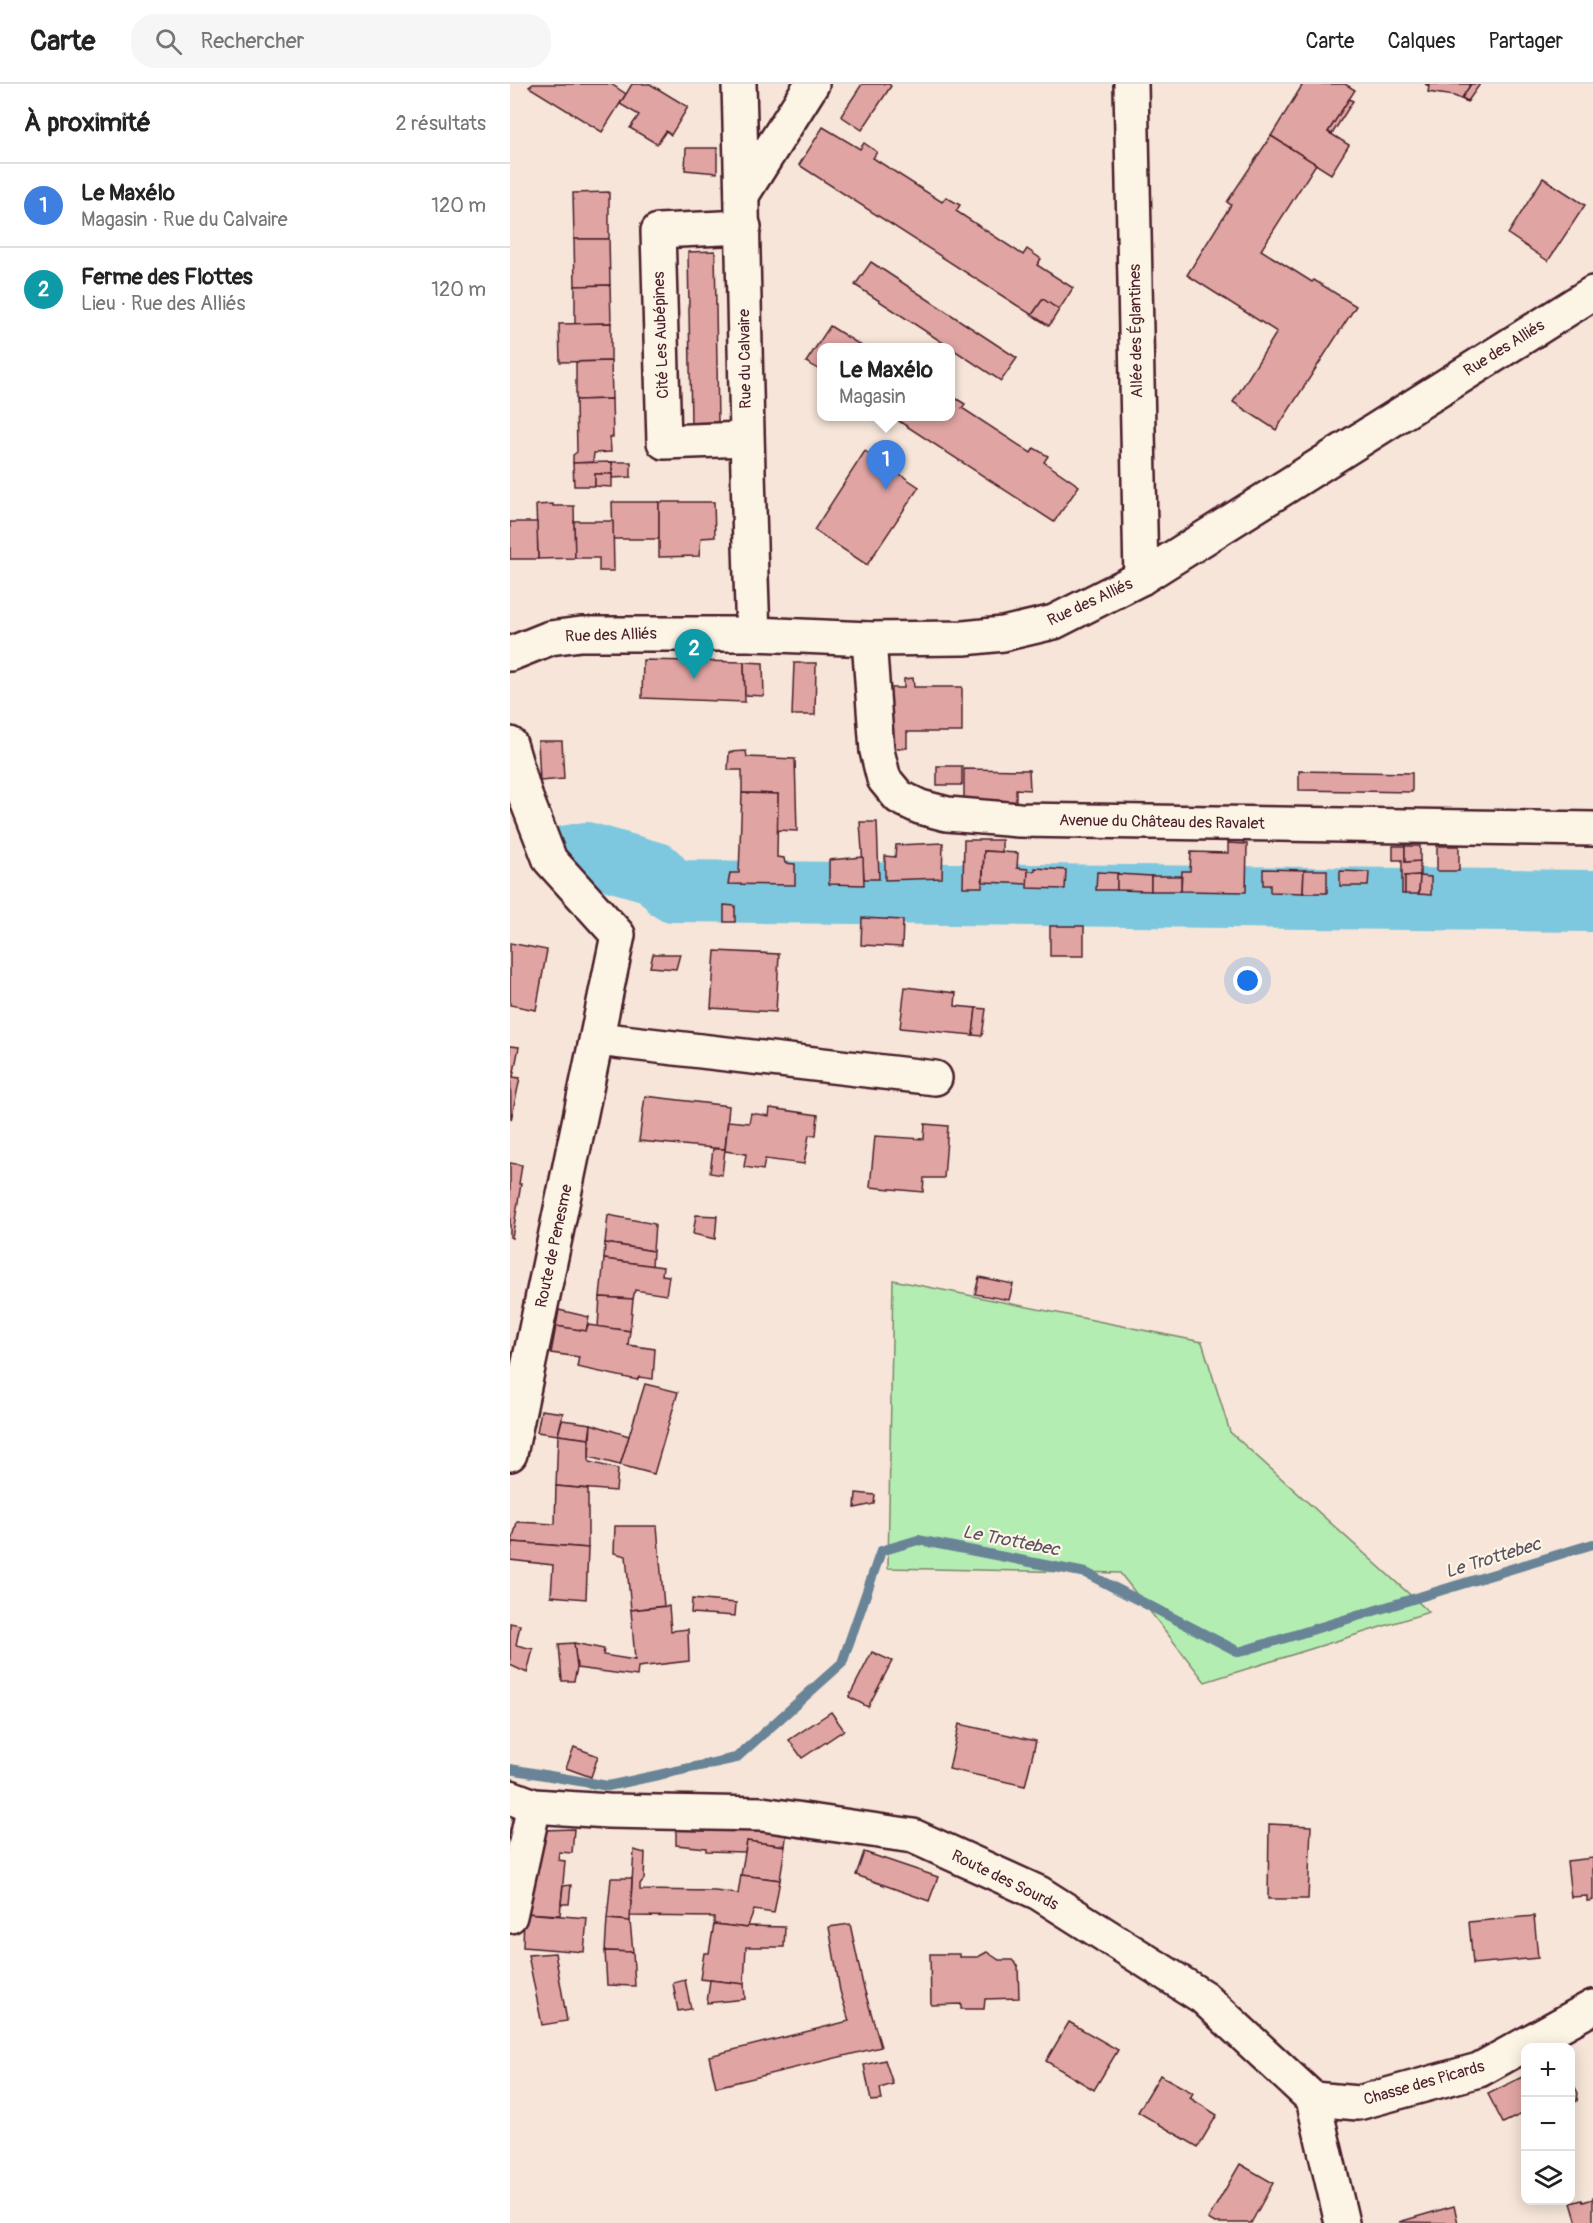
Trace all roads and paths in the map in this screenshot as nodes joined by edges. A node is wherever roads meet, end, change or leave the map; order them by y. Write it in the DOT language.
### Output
graph roads {
  1 [pos="812,84"];
  2 [pos="1131,84"];
  3 [pos="738,85"];
  4 [pos="743,211"];
  5 [pos="1593,292"];
  6 [pos="746,439"];
  7 [pos="1141,578"];
  8 [pos="753,634"];
  9 [pos="869,639"];
  10 [pos="510,654"];
  11 [pos="510,744"];
  12 [pos="1593,829"];
  13 [pos="597,1039"];
  14 [pos="935,1078"];
  15 [pos="510,1454"];
  16 [pos="522,1802"];
  17 [pos="510,1916"];
  18 [pos="1593,2007"];
  19 [pos="1313,2099"];
  20 [pos="1342,2223"];
  1 -- 4 [label="street"];
  2 -- 7 [label="street, Allée des Églantines"];
  3 -- 4 [label="street, Rue du Calvaire"];
  4 -- 6 [label="street, Rue du Calvaire"];
  4 -- 6 [label="street, Cité Les Aubépines"];
  5 -- 7 [label="street, Rue des Alliés"];
  6 -- 8 [label="street, Rue du Calvaire"];
  7 -- 9 [label="street, Rue des Alliés"];
  8 -- 9 [label="street, Rue des Alliés"];
  8 -- 10 [label="street, Rue des Alliés"];
  9 -- 12 [label="street, Avenue du Château des Ravalet"];
  11 -- 13 [label="street, Route de Penesme"];
  13 -- 14 [label="street"];
  13 -- 15 [label="street, Route de Penesme"];
  16 -- 17 [label="street"];
  16 -- 19 [label="street, Route des Sourds"];
  18 -- 19 [label="street, Chasse des Picards"];
  19 -- 20 [label="street"];
}
